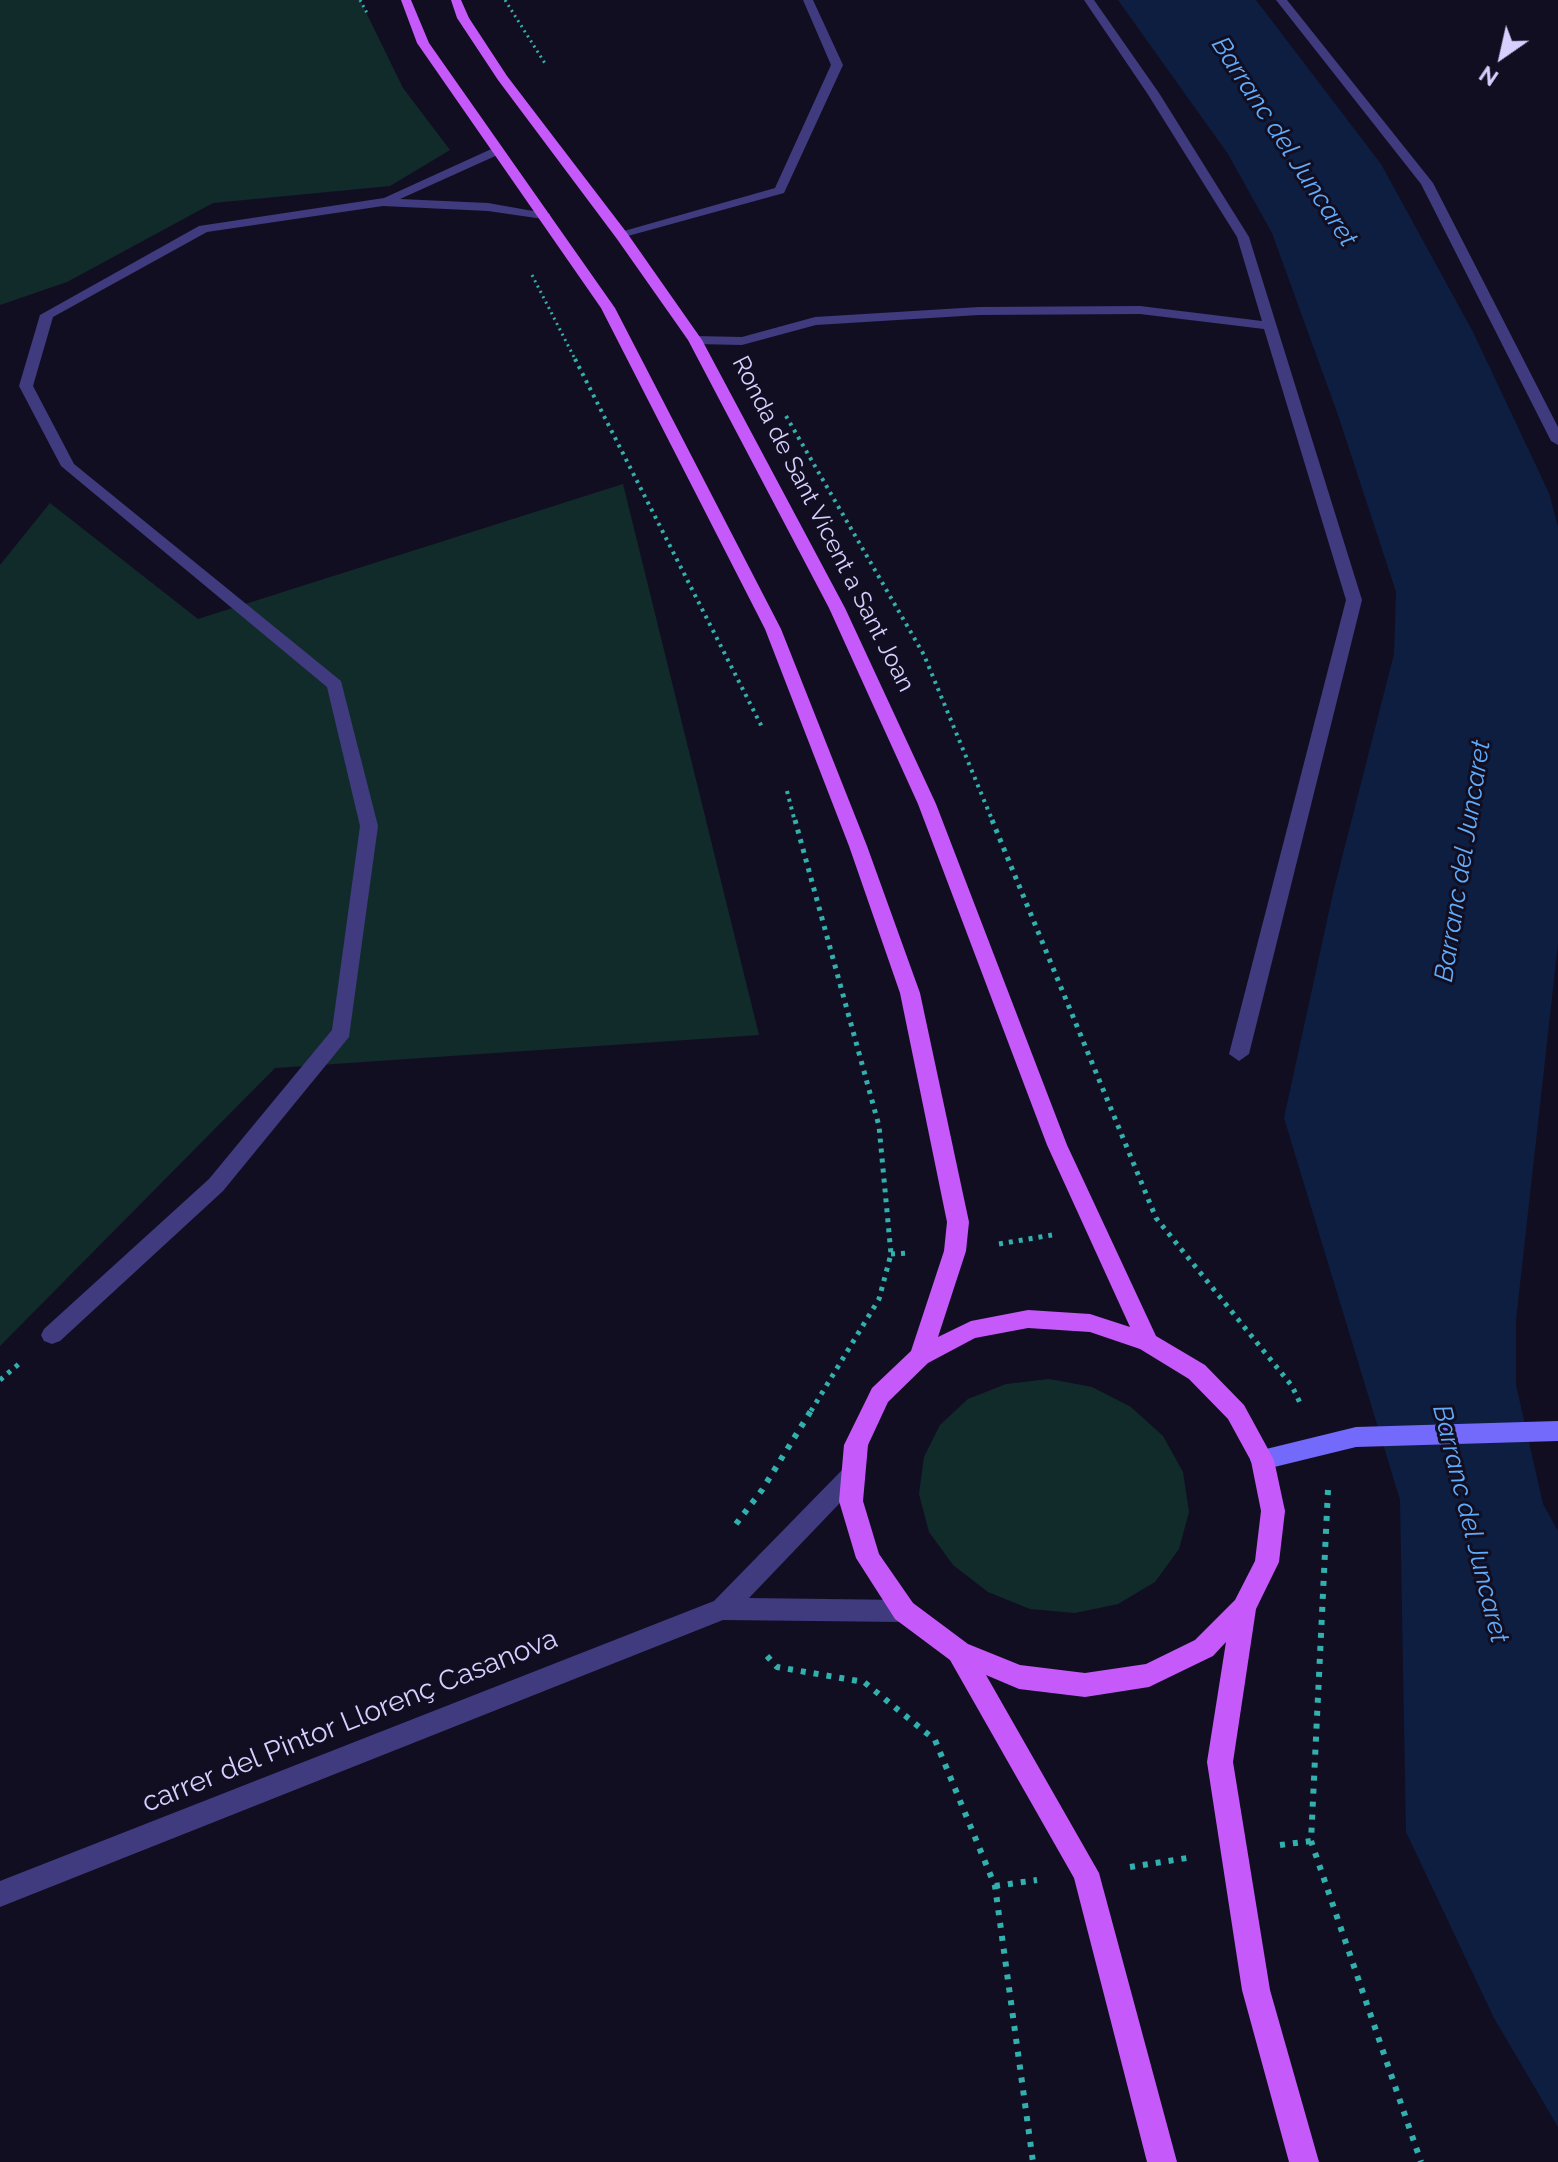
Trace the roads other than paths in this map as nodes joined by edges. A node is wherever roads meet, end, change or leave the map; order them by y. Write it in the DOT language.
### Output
graph roads {
  1 [pos="406,0"];
  2 [pos="456,0"];
  3 [pos="808,0"];
  4 [pos="1089,0"];
  5 [pos="1281,0"];
  6 [pos="498,150"];
  7 [pos="383,202"];
  8 [pos="546,217"];
  9 [pos="622,236"];
  10 [pos="1271,326"];
  11 [pos="695,340"];
  12 [pos="1558,441"];
  13 [pos="1239,1054"];
  14 [pos="52,1335"];
  15 [pos="1148,1342"];
  16 [pos="920,1356"];
  17 [pos="1558,1431"];
  18 [pos="1262,1460"];
  19 [pos="851,1476"];
  20 [pos="1244,1608"];
  21 [pos="723,1609"];
  22 [pos="904,1611"];
  23 [pos="959,1652"];
  24 [pos="0,1894"];
  25 [pos="1162,2162"];
  26 [pos="1304,2162"];
  1 -- 6 [label="main road"];
  2 -- 9 [label="main road, Ronda de Sant Vicent a Sant Joan"];
  3 -- 9 [label="street"];
  4 -- 10 [label="street"];
  5 -- 12 [label="street"];
  6 -- 7 [label="street"];
  6 -- 8 [label="main road"];
  7 -- 8 [label="street"];
  7 -- 14 [label="street"];
  8 -- 16 [label="main road"];
  9 -- 11 [label="main road, Ronda de Sant Vicent a Sant Joan"];
  10 -- 11 [label="street"];
  10 -- 13 [label="street"];
  11 -- 15 [label="main road, Ronda de Sant Vicent a Sant Joan"];
  15 -- 16 [label="main road"];
  15 -- 18 [label="main road"];
  16 -- 19 [label="main road"];
  17 -- 18 [label="main road"];
  18 -- 20 [label="main road"];
  19 -- 21 [label="street"];
  19 -- 22 [label="main road"];
  20 -- 23 [label="main road"];
  20 -- 26 [label="main road"];
  21 -- 22 [label="street"];
  21 -- 24 [label="street, carrer del Pintor Llorenç Casanova"];
  22 -- 23 [label="main road"];
  23 -- 25 [label="main road"];
}
